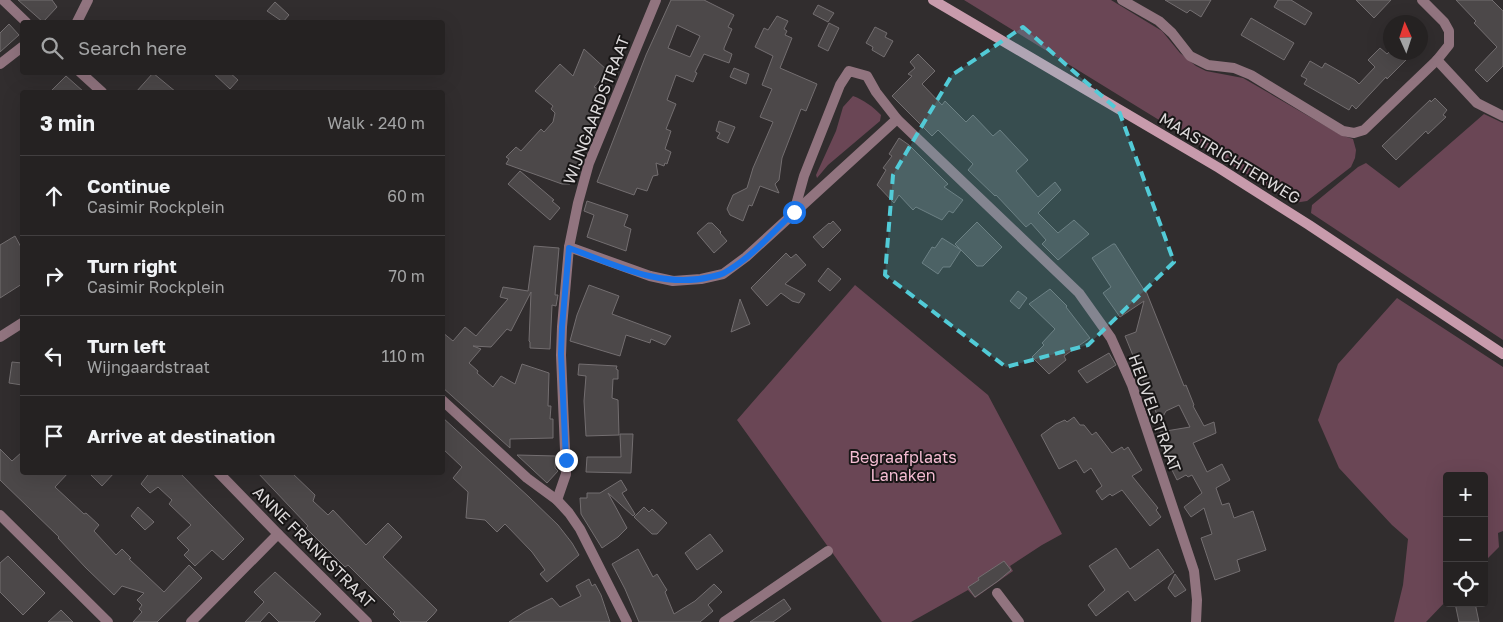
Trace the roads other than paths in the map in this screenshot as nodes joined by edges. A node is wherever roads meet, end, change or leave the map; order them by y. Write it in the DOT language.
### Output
graph roads {
  1 [pos="3,0"];
  2 [pos="88,0"];
  3 [pos="656,0"];
  4 [pos="933,0"];
  5 [pos="1122,0"];
  6 [pos="1422,0"];
  7 [pos="24,20"];
  8 [pos="78,20"];
  9 [pos="20,49"];
  10 [pos="1437,60"];
  11 [pos="0,64"];
  12 [pos="83,75"];
  13 [pos="100,90"];
  14 [pos="1503,116"];
  15 [pos="897,119"];
  16 [pos="794,212"];
  17 [pos="569,248"];
  18 [pos="20,324"];
  19 [pos="0,337"];
  20 [pos="1503,354"];
  21 [pos="445,403"];
  22 [pos="221,475"];
  23 [pos="557,500"];
  24 [pos="0,515"];
  25 [pos="278,534"];
  26 [pos="828,551"];
  27 [pos="997,593"];
  28 [pos="108,622"];
  29 [pos="191,622"];
  30 [pos="367,622"];
  31 [pos="627,622"];
  32 [pos="724,622"];
  33 [pos="1019,622"];
  34 [pos="1196,622"];
  1 -- 7 [label="street"];
  2 -- 8 [label="street"];
  3 -- 17 [label="street, WIJNGAARDSTRAAT"];
  4 -- 20 [label="main road, MAASTRICHTERWEG"];
  5 -- 10 [label="street"];
  6 -- 10 [label="street"];
  9 -- 11 [label="street"];
  10 -- 14 [label="street"];
  12 -- 13 [label="street"];
  15 -- 16 [label="street"];
  15 -- 16 [label="street, HEUVELSTRAAT"];
  15 -- 34 [label="street, HEUVELSTRAAT"];
  16 -- 17 [label="street"];
  17 -- 23 [label="street, WIJNGAARDSTRAAT"];
  18 -- 19 [label="street"];
  21 -- 23 [label="street"];
  22 -- 25 [label="street, ANNE FRANKSTRAAT"];
  23 -- 31 [label="street"];
  24 -- 28 [label="street"];
  25 -- 29 [label="street"];
  25 -- 30 [label="street, ANNE FRANKSTRAAT"];
  26 -- 32 [label="street"];
  27 -- 33 [label="street"];
}
